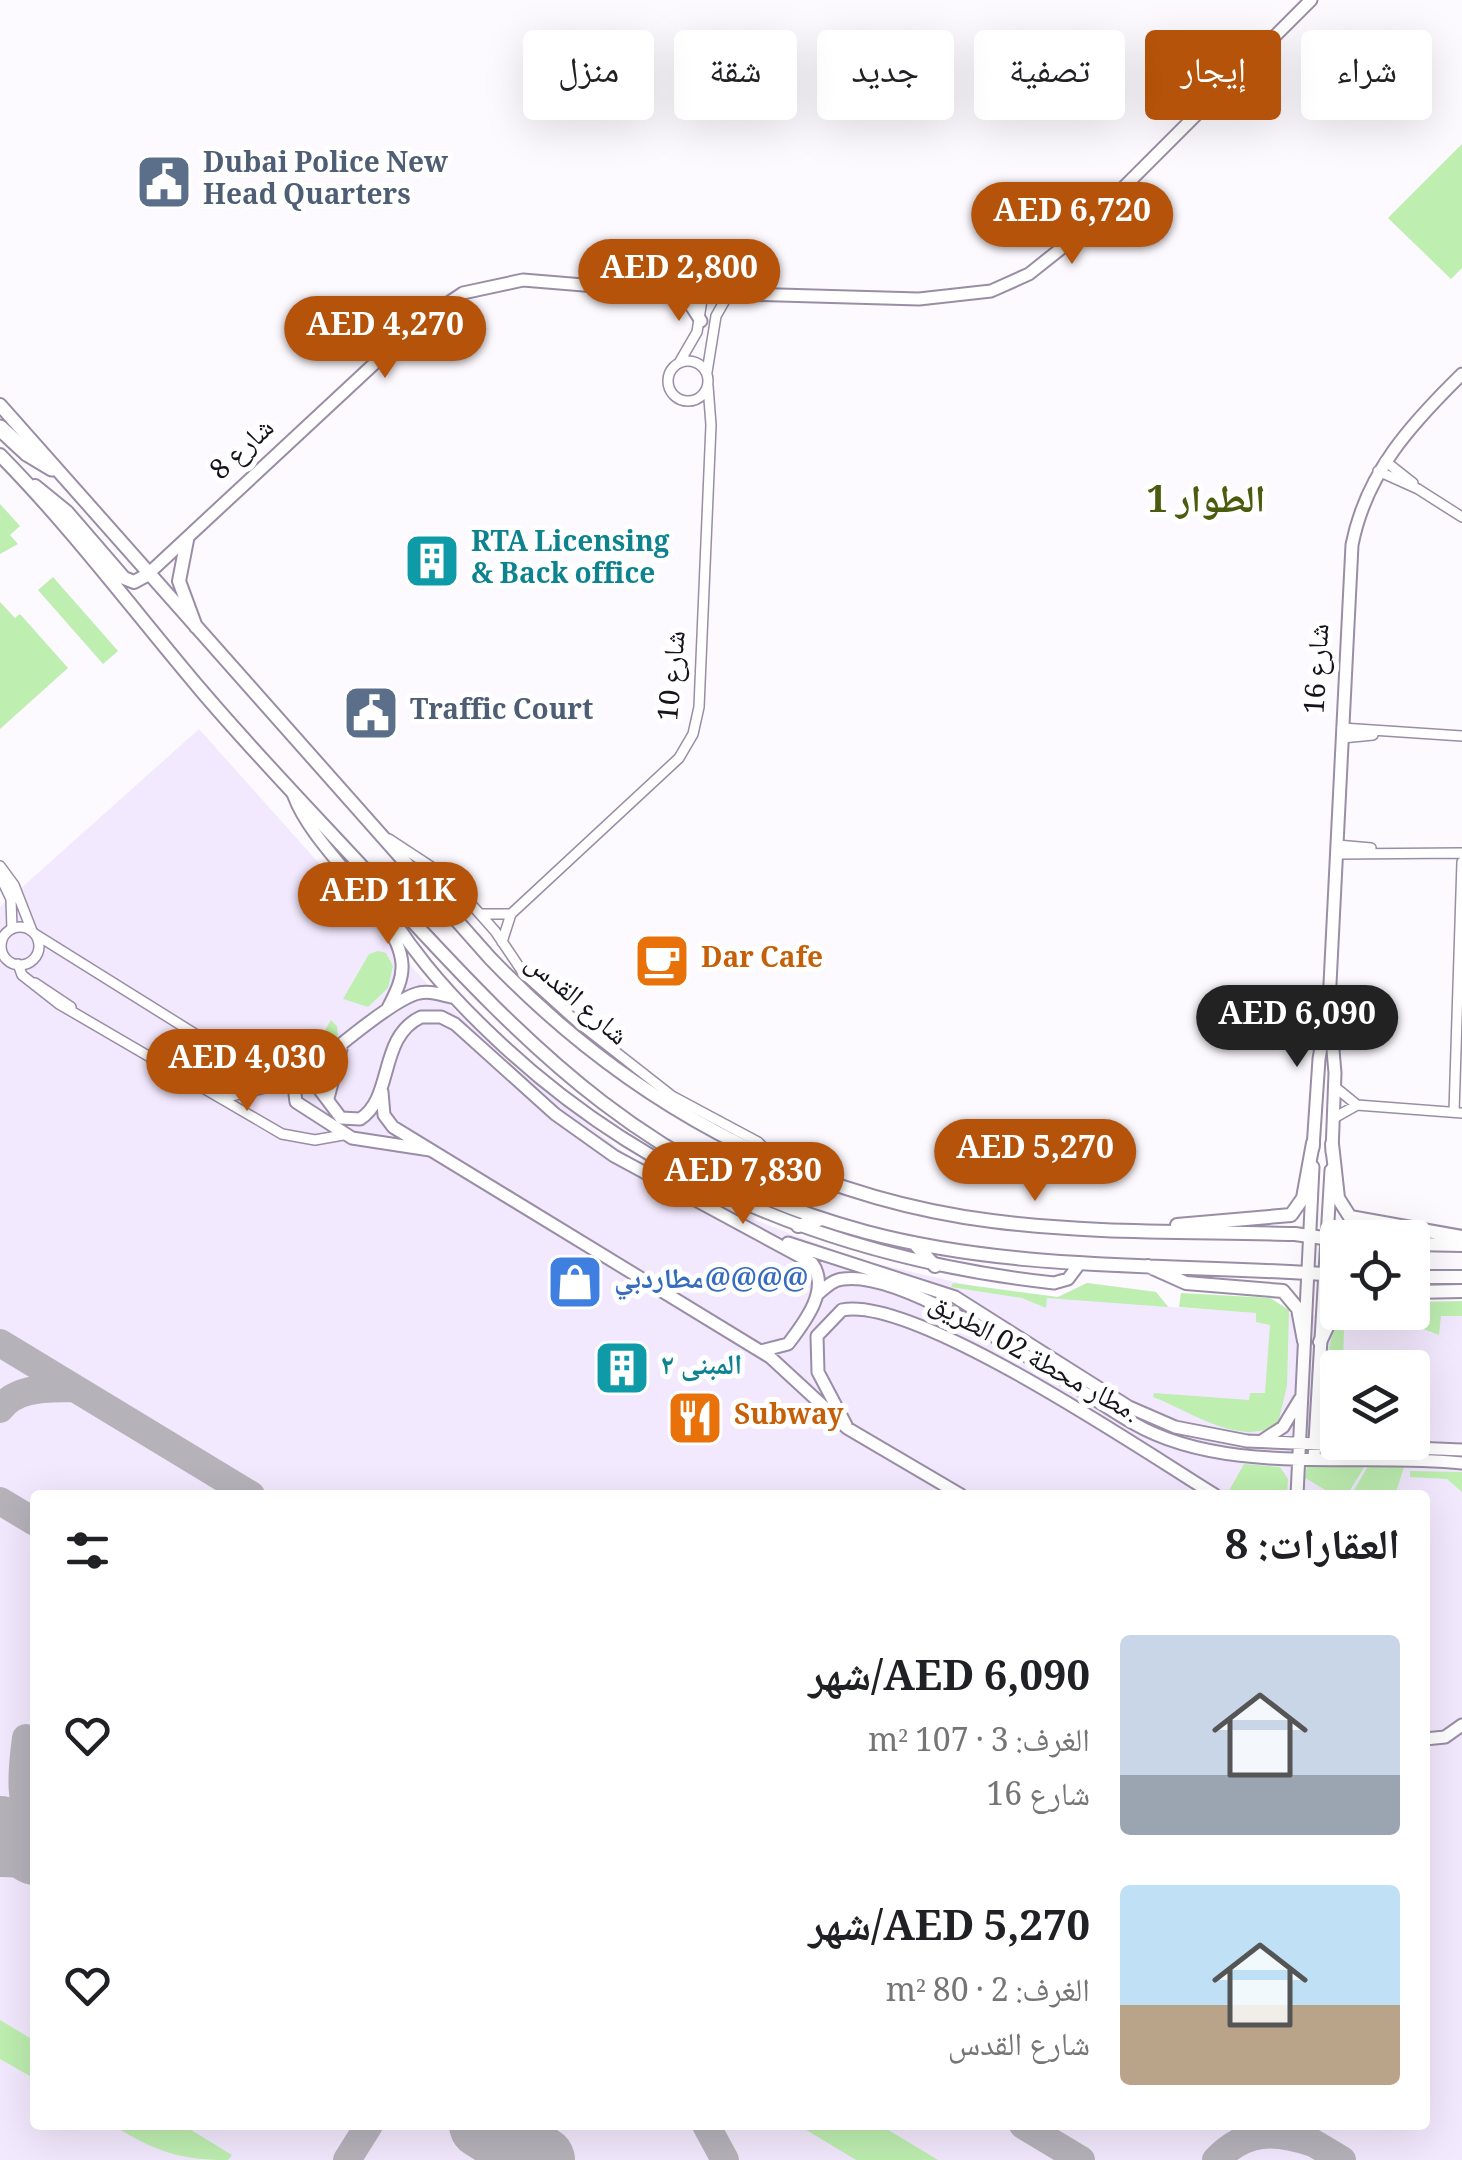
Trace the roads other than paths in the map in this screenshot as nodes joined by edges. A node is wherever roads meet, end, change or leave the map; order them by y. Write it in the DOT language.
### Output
graph roads {
  1 [pos="1311,0"];
  2 [pos="670,292"];
  3 [pos="703,292"];
  4 [pos="729,293"];
  5 [pos="700,320"];
  6 [pos="679,363"];
  7 [pos="707,372"];
  8 [pos="1462,374"];
  9 [pos="708,386"];
  10 [pos="688,402"];
  11 [pos="0,404"];
  12 [pos="711,425"];
  13 [pos="0,428"];
  14 [pos="0,455"];
  15 [pos="1382,466"];
  16 [pos="52,468"];
  17 [pos="24,480"];
  18 [pos="1462,517"];
  19 [pos="187,540"];
  20 [pos="147,575"];
  21 [pos="199,634"];
  22 [pos="1342,733"];
  23 [pos="1462,734"];
  24 [pos="292,787"];
  25 [pos="384,837"];
  26 [pos="1337,850"];
  27 [pos="1462,852"];
  28 [pos="1462,862"];
  29 [pos="0,866"];
  30 [pos="366,871"];
  31 [pos="0,876"];
  32 [pos="481,914"];
  33 [pos="512,914"];
  34 [pos="12,929"];
  35 [pos="34,932"];
  36 [pos="502,942"];
  37 [pos="18,964"];
  38 [pos="1460,964"];
  39 [pos="451,996"];
  40 [pos="1329,1004"];
  41 [pos="388,1008"];
  42 [pos="342,1048"];
  43 [pos="272,1075"];
  44 [pos="384,1078"];
  45 [pos="303,1080"];
  46 [pos="1335,1087"];
  47 [pos="220,1098"];
  48 [pos="328,1098"];
  49 [pos="1357,1105"];
  50 [pos="1458,1113"];
  51 [pos="1334,1118"];
  52 [pos="343,1135"];
  53 [pos="1313,1143"];
  54 [pos="1332,1144"];
  55 [pos="430,1150"];
  56 [pos="777,1164"];
  57 [pos="822,1219"];
  58 [pos="1332,1220"];
  59 [pos="798,1226"];
  60 [pos="1160,1230"];
  61 [pos="756,1231"];
  62 [pos="1310,1236"];
  63 [pos="1320,1237"];
  64 [pos="1462,1237"];
  65 [pos="914,1243"];
  66 [pos="1430,1244"];
  67 [pos="1462,1245"];
  68 [pos="1080,1263"];
  69 [pos="1146,1265"];
  70 [pos="935,1266"];
  71 [pos="1308,1272"];
  72 [pos="1320,1274"];
  73 [pos="1430,1277"];
  74 [pos="1462,1278"];
  75 [pos="1462,1291"];
  76 [pos="1430,1292"];
  77 [pos="818,1294"];
  78 [pos="1322,1330"];
  79 [pos="1326,1330"];
  80 [pos="1304,1341"];
  81 [pos="1320,1342"];
  82 [pos="761,1352"];
  83 [pos="1302,1395"];
  84 [pos="1317,1412"];
  85 [pos="1320,1416"];
  86 [pos="847,1428"];
  87 [pos="1258,1442"];
  88 [pos="1300,1443"];
  89 [pos="1315,1443"];
  90 [pos="1320,1443"];
  91 [pos="1430,1448"];
  92 [pos="1462,1450"];
  93 [pos="1299,1457"];
  94 [pos="1314,1458"];
  95 [pos="1462,1463"];
  96 [pos="952,1490"];
  97 [pos="1207,1490"];
  98 [pos="1297,1490"];
  99 [pos="1462,1725"];
  100 [pos="1430,1740"];
  1 -- 4 [label="street, شارع 8"];
  2 -- 3 [label="street, شارع 8"];
  2 -- 5 [label="street"];
  2 -- 19 [label="street, شارع 8"];
  3 -- 4 [label="street, شارع 8"];
  3 -- 5 [label="street"];
  4 -- 7 [label="street"];
  5 -- 6 [label="street"];
  6 -- 7 [label="street"];
  6 -- 10 [label="street"];
  7 -- 9 [label="street"];
  8 -- 15 [label="street, شارع 16"];
  9 -- 10 [label="street"];
  9 -- 12 [label="street, شارع 10"];
  10 -- 12 [label="street"];
  11 -- 16 [label="main road, شارع القدس"];
  12 -- 33 [label="street, شارع 10"];
  13 -- 16 [label="highway"];
  14 -- 17 [label="main road"];
  15 -- 18 [label="street"];
  15 -- 22 [label="street, شارع 16"];
  16 -- 20 [label="main road, شارع القدس"];
  17 -- 20 [label="main road"];
  17 -- 24 [label="main road"];
  19 -- 20 [label="street, شارع 8"];
  19 -- 21 [label="main road"];
  20 -- 21 [label="main road, شارع القدس"];
  21 -- 25 [label="main road, شارع القدس"];
  22 -- 23 [label="street"];
  22 -- 26 [label="street, شارع 16"];
  24 -- 30 [label="main road"];
  24 -- 41 [label="street"];
  25 -- 32 [label="street"];
  25 -- 56 [label="main road, شارع القدس"];
  26 -- 27 [label="street"];
  26 -- 40 [label="street, شارع 16"];
  28 -- 38 [label="street"];
  29 -- 35 [label="street"];
  30 -- 39 [label="street"];
  30 -- 57 [label="main road"];
  31 -- 34 [label="street"];
  32 -- 33 [label="street"];
  32 -- 36 [label="street"];
  33 -- 36 [label="street, شارع 10"];
  34 -- 35 [label="street"];
  34 -- 37 [label="street"];
  35 -- 37 [label="street"];
  35 -- 43 [label="street"];
  36 -- 56 [label="street"];
  37 -- 47 [label="street"];
  38 -- 50 [label="street"];
  39 -- 41 [label="street"];
  39 -- 59 [label="street"];
  40 -- 46 [label="street, شارع 16"];
  40 -- 53 [label="street, شارع 16"];
  41 -- 42 [label="street"];
  42 -- 45 [label="street"];
  42 -- 48 [label="street"];
  43 -- 45 [label="street"];
  43 -- 47 [label="street"];
  44 -- 48 [label="street"];
  44 -- 55 [label="street"];
  44 -- 61 [label="street"];
  45 -- 48 [label="street"];
  45 -- 52 [label="street"];
  46 -- 49 [label="street"];
  46 -- 51 [label="street, شارع 16"];
  47 -- 52 [label="street"];
  49 -- 50 [label="street"];
  49 -- 51 [label="street"];
  51 -- 54 [label="street, شارع 16"];
  52 -- 55 [label="street"];
  53 -- 60 [label="main road"];
  53 -- 62 [label="street, شارع 16"];
  54 -- 58 [label="street, شارع 16"];
  54 -- 64 [label="main road"];
  55 -- 82 [label="street"];
  56 -- 60 [label="main road, شارع القدس"];
  57 -- 59 [label="main road"];
  57 -- 65 [label="main road"];
  59 -- 70 [label="street"];
  60 -- 62 [label="main road, شارع القدس"];
  61 -- 77 [label="street"];
  61 -- 87 [label="street, مطار محطة 02 الطريق."];
  62 -- 63 [label="main road, شارع القدس"];
  62 -- 71 [label="street, شارع 16"];
  65 -- 68 [label="main road"];
  65 -- 70 [label="main road"];
  66 -- 67 [label="main road"];
  68 -- 69 [label="main road"];
  68 -- 70 [label="street"];
  69 -- 71 [label="main road"];
  69 -- 80 [label="main road"];
  71 -- 72 [label="main road"];
  71 -- 80 [label="street"];
  73 -- 74 [label="main road"];
  75 -- 76 [label="main road"];
  77 -- 82 [label="street"];
  77 -- 93 [label="street, مطار محطة 02 الطريق."];
  78 -- 81 [label="street"];
  79 -- 81 [label="main road"];
  80 -- 83 [label="street"];
  81 -- 84 [label="street"];
  82 -- 86 [label="street"];
  83 -- 87 [label="street"];
  83 -- 88 [label="street"];
  84 -- 85 [label="street"];
  84 -- 89 [label="street"];
  86 -- 96 [label="street"];
  86 -- 97 [label="street, مطار محطة 02 الطريق."];
  87 -- 88 [label="street, مطار محطة 02 الطريق."];
  88 -- 89 [label="street, مطار محطة 02 الطريق."];
  88 -- 93 [label="street"];
  89 -- 90 [label="street, مطار محطة 02 الطريق."];
  89 -- 94 [label="street"];
  91 -- 92 [label="street, مطار محطة 02 الطريق."];
  93 -- 94 [label="street, مطار محطة 02 الطريق."];
  93 -- 98 [label="street"];
  94 -- 95 [label="street, مطار محطة 02 الطريق."];
  99 -- 100 [label="street"];
}
